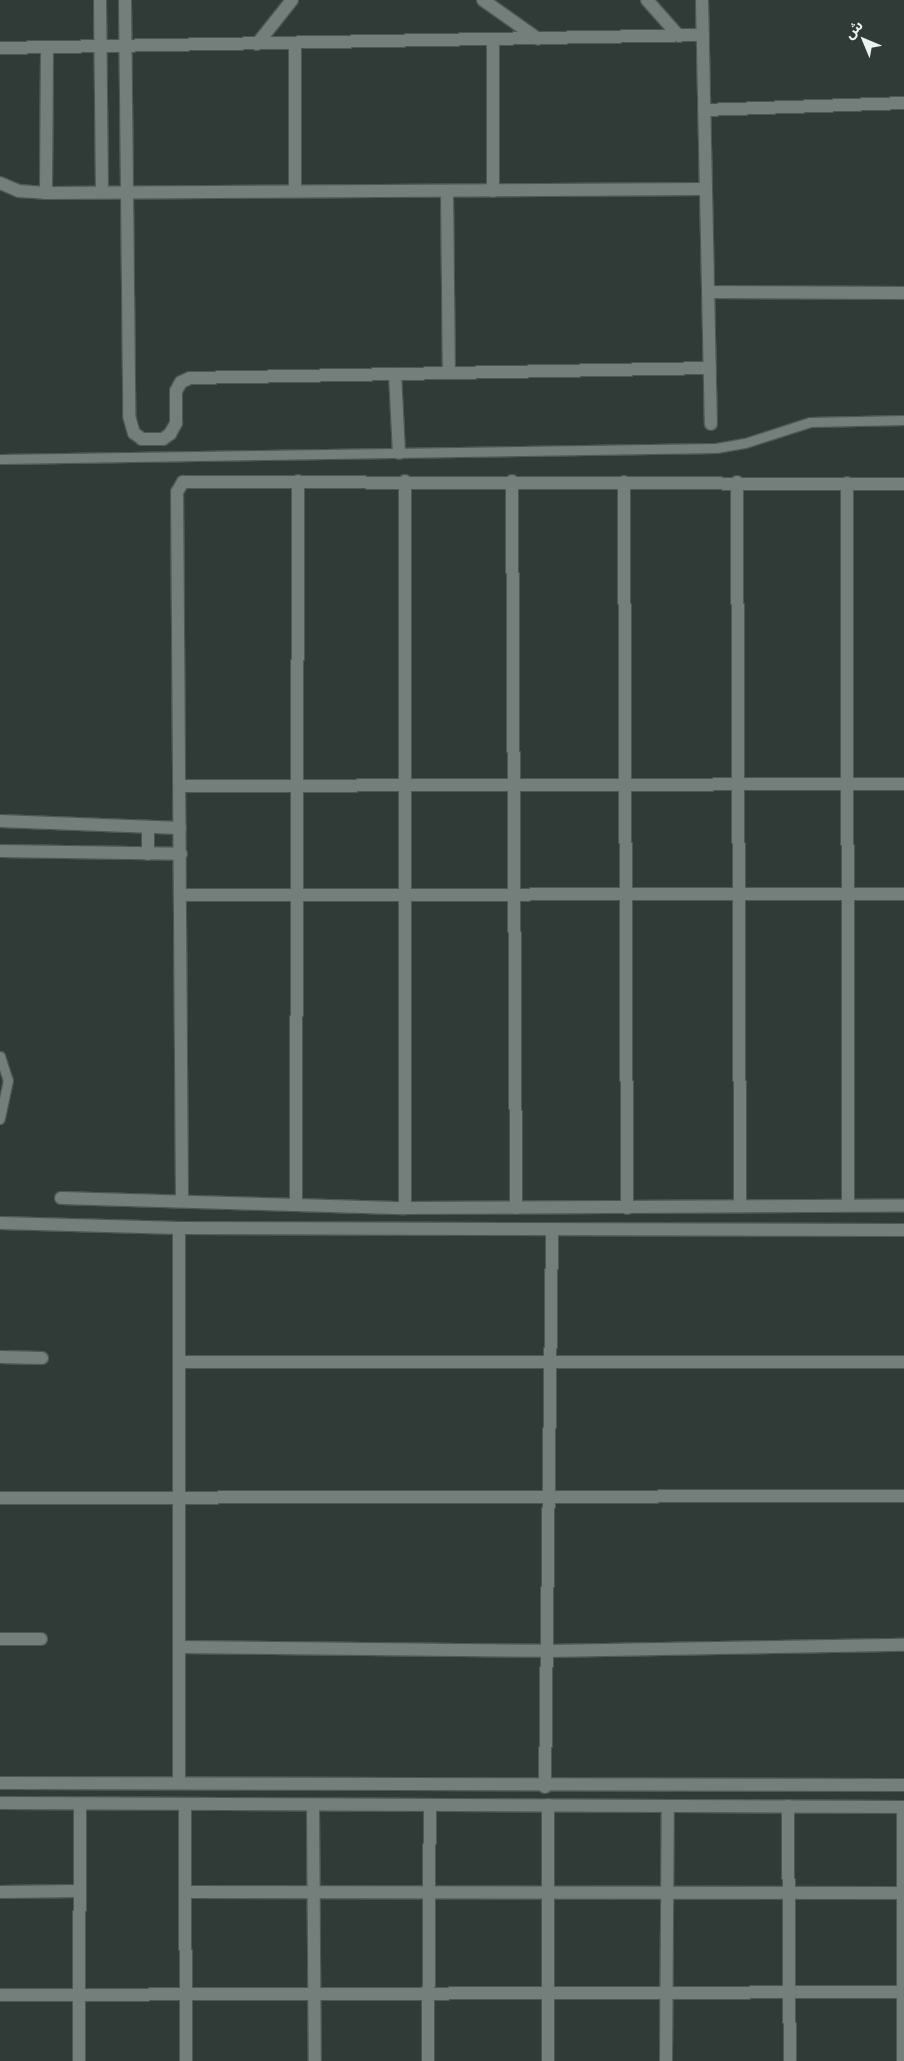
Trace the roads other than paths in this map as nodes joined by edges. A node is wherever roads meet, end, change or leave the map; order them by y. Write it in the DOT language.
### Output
graph roads {
  1 [pos="100,0"];
  2 [pos="125,0"];
  3 [pos="292,0"];
  4 [pos="483,0"];
  5 [pos="648,0"];
  6 [pos="702,0"];
  7 [pos="703,35"];
  8 [pos="679,36"];
  9 [pos="538,38"];
  10 [pos="493,39"];
  11 [pos="295,43"];
  12 [pos="257,44"];
  13 [pos="101,46"];
  14 [pos="125,46"];
  15 [pos="47,48"];
  16 [pos="2,50"];
  17 [pos="904,103"];
  18 [pos="704,110"];
  19 [pos="0,183"];
  20 [pos="493,190"];
  21 [pos="706,190"];
  22 [pos="296,191"];
  23 [pos="447,191"];
  24 [pos="102,192"];
  25 [pos="125,192"];
  26 [pos="46,193"];
  27 [pos="708,292"];
  28 [pos="904,293"];
  29 [pos="710,368"];
  30 [pos="449,373"];
  31 [pos="395,374"];
  32 [pos="904,420"];
  33 [pos="711,424"];
  34 [pos="399,453"];
  35 [pos="0,459"];
  36 [pos="298,481"];
  37 [pos="405,481"];
  38 [pos="512,481"];
  39 [pos="624,482"];
  40 [pos="737,482"];
  41 [pos="847,483"];
  42 [pos="904,484"];
  43 [pos="848,784"];
  44 [pos="904,784"];
  45 [pos="297,785"];
  46 [pos="405,785"];
  47 [pos="514,785"];
  48 [pos="625,785"];
  49 [pos="739,785"];
  50 [pos="180,786"];
  51 [pos="0,821"];
  52 [pos="148,827"];
  53 [pos="180,828"];
  54 [pos="0,851"];
  55 [pos="148,854"];
  56 [pos="180,854"];
  57 [pos="181,894"];
  58 [pos="405,894"];
  59 [pos="515,894"];
  60 [pos="625,894"];
  61 [pos="740,894"];
  62 [pos="848,894"];
  63 [pos="904,894"];
  64 [pos="297,895"];
  65 [pos="0,1056"];
  66 [pos="0,1119"];
  67 [pos="61,1198"];
  68 [pos="182,1200"];
  69 [pos="296,1203"];
  70 [pos="848,1205"];
  71 [pos="904,1205"];
  72 [pos="740,1206"];
  73 [pos="405,1208"];
  74 [pos="516,1208"];
  75 [pos="627,1208"];
  76 [pos="0,1223"];
  77 [pos="179,1228"];
  78 [pos="552,1229"];
  79 [pos="904,1230"];
  80 [pos="0,1357"];
  81 [pos="42,1358"];
  82 [pos="179,1362"];
  83 [pos="550,1362"];
  84 [pos="904,1362"];
  85 [pos="904,1496"];
  86 [pos="0,1498"];
  87 [pos="549,1498"];
  88 [pos="179,1500"];
  89 [pos="0,1639"];
  90 [pos="41,1639"];
  91 [pos="904,1645"];
  92 [pos="179,1647"];
  93 [pos="547,1651"];
  94 [pos="0,1783"];
  95 [pos="179,1783"];
  96 [pos="904,1785"];
  97 [pos="545,1787"];
  98 [pos="0,1803"];
  99 [pos="80,1804"];
  100 [pos="184,1804"];
  101 [pos="313,1804"];
  102 [pos="430,1805"];
  103 [pos="548,1805"];
  104 [pos="668,1806"];
  105 [pos="788,1806"];
  106 [pos="904,1807"];
  107 [pos="315,1890"];
  108 [pos="0,1892"];
  109 [pos="79,1892"];
  110 [pos="185,1892"];
  111 [pos="429,1892"];
  112 [pos="904,1893"];
  113 [pos="549,1894"];
  114 [pos="788,1894"];
  115 [pos="668,1895"];
  116 [pos="667,1992"];
  117 [pos="789,1992"];
  118 [pos="904,1992"];
  119 [pos="429,1993"];
  120 [pos="548,1993"];
  121 [pos="79,1994"];
  122 [pos="186,1994"];
  123 [pos="315,1994"];
  124 [pos="0,1995"];
  125 [pos="78,2061"];
  126 [pos="186,2061"];
  127 [pos="315,2061"];
  128 [pos="428,2061"];
  129 [pos="548,2061"];
  130 [pos="666,2061"];
  131 [pos="790,2061"];
  132 [pos="904,2061"];
  1 -- 13 [label="street"];
  2 -- 14 [label="street"];
  3 -- 12 [label="street"];
  4 -- 9 [label="street"];
  5 -- 8 [label="street"];
  6 -- 7 [label="street"];
  7 -- 8 [label="street"];
  7 -- 18 [label="street"];
  8 -- 9 [label="street"];
  9 -- 10 [label="street"];
  10 -- 11 [label="street"];
  10 -- 20 [label="street"];
  11 -- 12 [label="street"];
  11 -- 22 [label="street"];
  12 -- 14 [label="street"];
  13 -- 14 [label="street"];
  13 -- 15 [label="street"];
  13 -- 24 [label="street"];
  14 -- 25 [label="street"];
  15 -- 16 [label="street"];
  15 -- 26 [label="street"];
  17 -- 18 [label="street"];
  18 -- 21 [label="street"];
  19 -- 26 [label="street"];
  20 -- 21 [label="street"];
  20 -- 23 [label="street"];
  21 -- 27 [label="street"];
  22 -- 23 [label="street"];
  22 -- 25 [label="street"];
  23 -- 30 [label="street"];
  24 -- 25 [label="street"];
  24 -- 26 [label="street"];
  25 -- 31 [label="street"];
  27 -- 28 [label="street"];
  27 -- 29 [label="street"];
  29 -- 30 [label="street"];
  29 -- 33 [label="street"];
  30 -- 31 [label="street"];
  31 -- 34 [label="street"];
  32 -- 34 [label="lane"];
  34 -- 35 [label="lane"];
  36 -- 37 [label="street"];
  36 -- 45 [label="street"];
  36 -- 50 [label="street"];
  37 -- 38 [label="street"];
  37 -- 46 [label="street"];
  38 -- 39 [label="street"];
  38 -- 47 [label="street"];
  39 -- 40 [label="street"];
  39 -- 48 [label="street"];
  40 -- 41 [label="street"];
  40 -- 49 [label="street"];
  41 -- 42 [label="street"];
  41 -- 43 [label="street"];
  43 -- 44 [label="street"];
  43 -- 49 [label="street"];
  43 -- 62 [label="street"];
  45 -- 46 [label="street"];
  45 -- 50 [label="street"];
  45 -- 64 [label="street"];
  46 -- 47 [label="street"];
  46 -- 58 [label="street"];
  47 -- 48 [label="street"];
  47 -- 59 [label="street"];
  48 -- 49 [label="street"];
  48 -- 60 [label="street"];
  49 -- 61 [label="street"];
  50 -- 53 [label="street"];
  51 -- 52 [label="street"];
  52 -- 53 [label="street"];
  52 -- 55 [label="street"];
  53 -- 56 [label="street"];
  54 -- 55 [label="street"];
  55 -- 56 [label="street"];
  56 -- 57 [label="street"];
  57 -- 64 [label="street"];
  57 -- 68 [label="street"];
  58 -- 59 [label="street"];
  58 -- 64 [label="street"];
  58 -- 73 [label="street"];
  59 -- 60 [label="street"];
  59 -- 74 [label="street"];
  60 -- 61 [label="street"];
  60 -- 75 [label="street"];
  61 -- 62 [label="street"];
  61 -- 72 [label="street"];
  62 -- 63 [label="street"];
  62 -- 70 [label="street"];
  64 -- 69 [label="street"];
  65 -- 66 [label="lane"];
  67 -- 68 [label="street"];
  68 -- 69 [label="street"];
  69 -- 73 [label="street"];
  70 -- 71 [label="street"];
  70 -- 72 [label="street"];
  72 -- 75 [label="street"];
  73 -- 74 [label="street"];
  74 -- 75 [label="street"];
  76 -- 77 [label="street"];
  77 -- 78 [label="street"];
  77 -- 82 [label="street"];
  78 -- 79 [label="street"];
  78 -- 83 [label="street"];
  80 -- 81 [label="street"];
  82 -- 83 [label="street"];
  82 -- 88 [label="street"];
  83 -- 84 [label="street"];
  83 -- 87 [label="street"];
  85 -- 87 [label="street"];
  86 -- 88 [label="street"];
  87 -- 88 [label="street"];
  87 -- 93 [label="street"];
  88 -- 92 [label="street"];
  89 -- 90 [label="street"];
  91 -- 93 [label="street"];
  92 -- 93 [label="street"];
  92 -- 95 [label="street"];
  93 -- 97 [label="street"];
  94 -- 95 [label="street"];
  95 -- 97 [label="street"];
  96 -- 97 [label="street"];
  98 -- 99 [label="street"];
  99 -- 100 [label="street"];
  99 -- 109 [label="street"];
  100 -- 101 [label="street"];
  100 -- 110 [label="street"];
  101 -- 102 [label="street"];
  101 -- 107 [label="street"];
  102 -- 103 [label="street"];
  102 -- 111 [label="street"];
  103 -- 104 [label="street"];
  103 -- 113 [label="street"];
  104 -- 105 [label="street"];
  104 -- 115 [label="street"];
  105 -- 106 [label="street"];
  105 -- 114 [label="street"];
  106 -- 112 [label="street"];
  107 -- 110 [label="street"];
  107 -- 111 [label="street"];
  107 -- 123 [label="street"];
  108 -- 109 [label="street"];
  109 -- 121 [label="street"];
  110 -- 122 [label="street"];
  111 -- 113 [label="street"];
  111 -- 119 [label="street"];
  112 -- 114 [label="street"];
  112 -- 118 [label="street"];
  113 -- 115 [label="street"];
  113 -- 120 [label="street"];
  114 -- 115 [label="street"];
  114 -- 117 [label="street"];
  115 -- 116 [label="street"];
  116 -- 117 [label="street"];
  116 -- 120 [label="street"];
  116 -- 130 [label="street"];
  117 -- 118 [label="street"];
  117 -- 131 [label="street"];
  118 -- 132 [label="street"];
  119 -- 120 [label="street"];
  119 -- 123 [label="street"];
  119 -- 128 [label="street"];
  120 -- 129 [label="street"];
  121 -- 122 [label="street"];
  121 -- 124 [label="street"];
  121 -- 125 [label="street"];
  122 -- 123 [label="street"];
  122 -- 126 [label="street"];
  123 -- 127 [label="street"];
}
